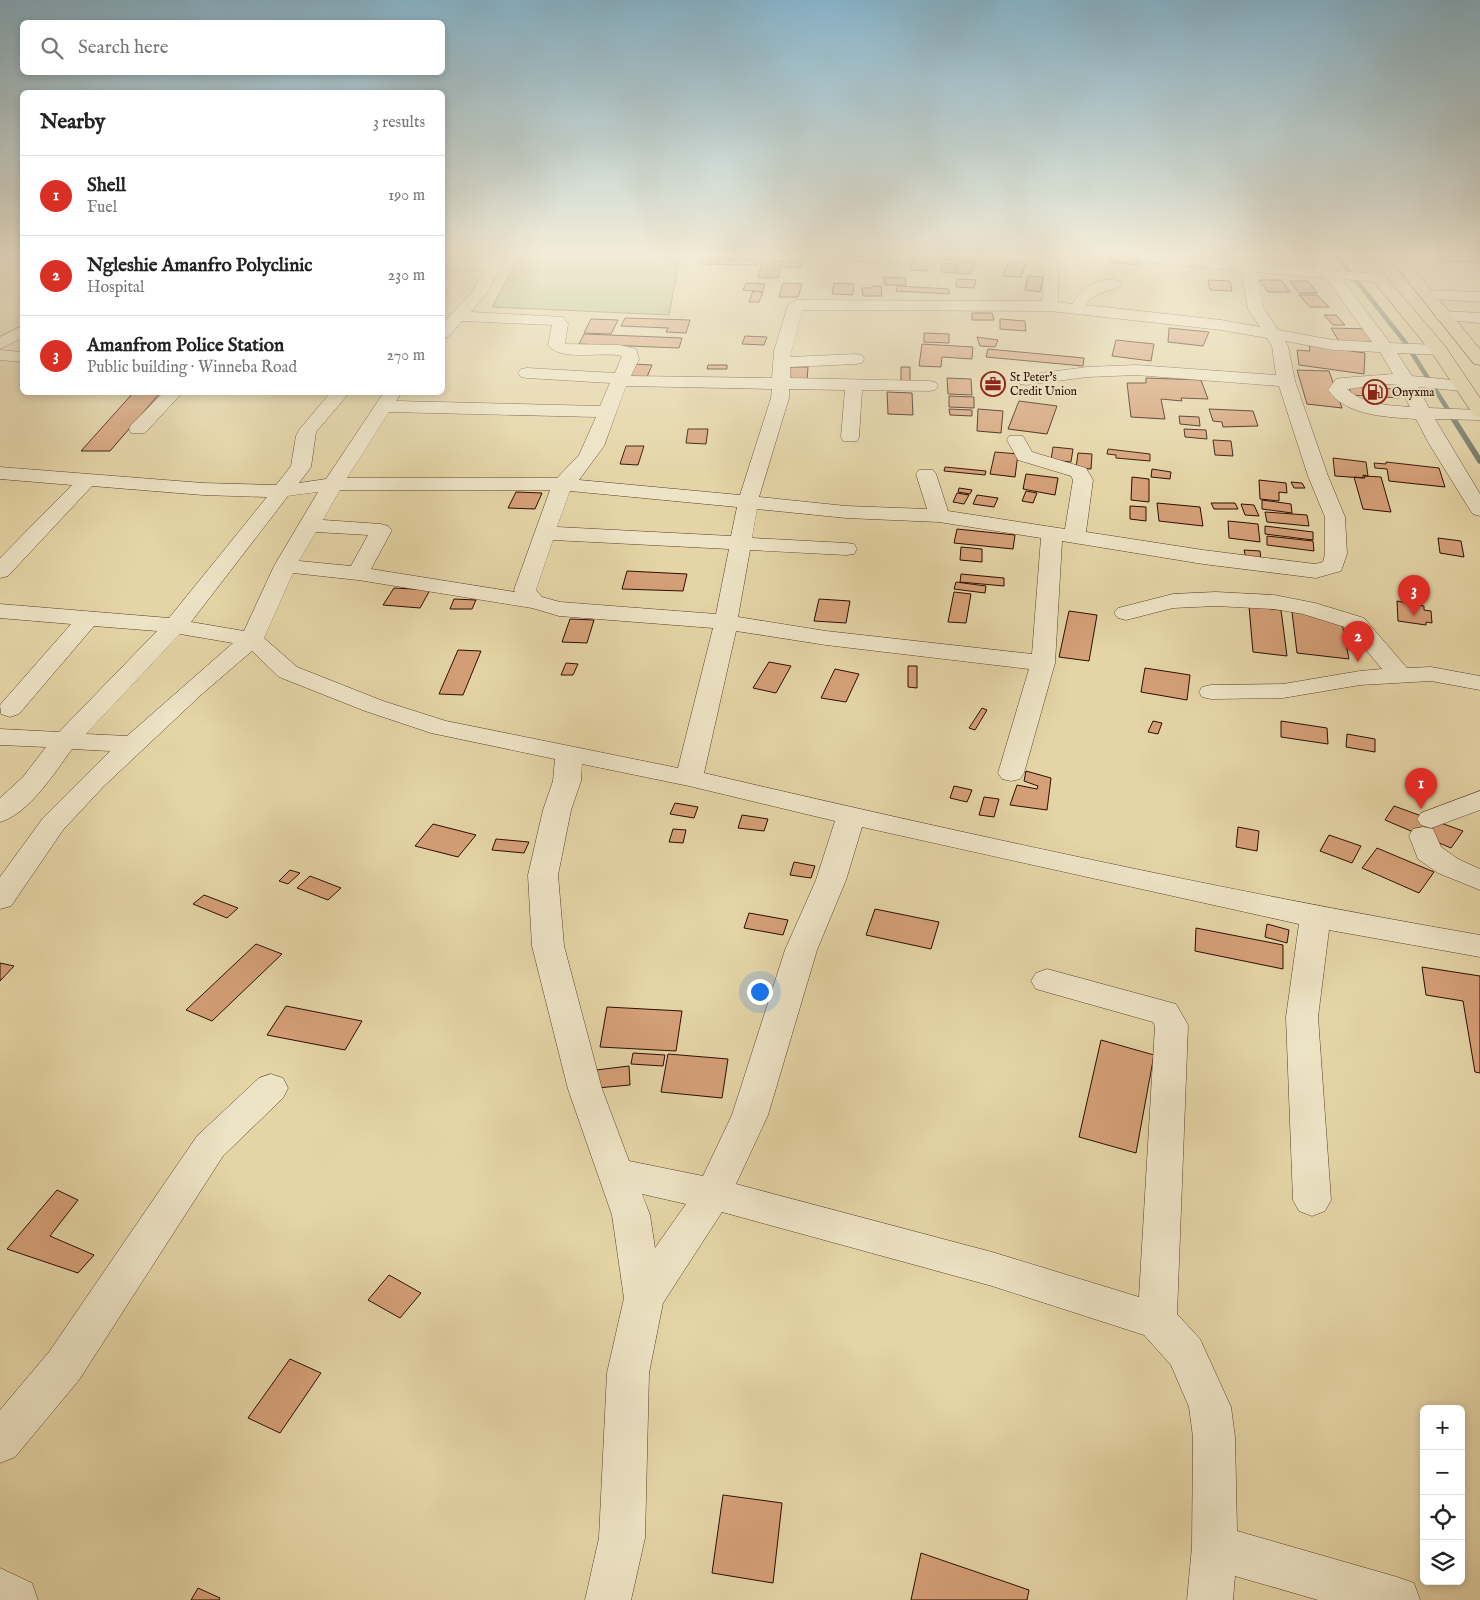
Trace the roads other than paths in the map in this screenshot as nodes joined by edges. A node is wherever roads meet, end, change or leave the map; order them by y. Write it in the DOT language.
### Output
graph roads {
  1 [pos="559,331"];
  2 [pos="788,331"];
  3 [pos="1254,331"];
  4 [pos="1372,331"];
  5 [pos="1422,331"];
  6 [pos="1456,331"];
  7 [pos="20,333"];
  8 [pos="1272,333"];
  9 [pos="1386,349"];
  10 [pos="1439,350"];
  11 [pos="1,353"];
  12 [pos="20,357"];
  13 [pos="856,359"];
  14 [pos="1480,360"];
  15 [pos="782,362"];
  16 [pos="527,373"];
  17 [pos="621,380"];
  18 [pos="1026,380"];
  19 [pos="1286,381"];
  20 [pos="1406,381"];
  21 [pos="782,384"];
  22 [pos="854,385"];
  23 [pos="929,386"];
  24 [pos="1463,386"];
  25 [pos="171,395"];
  26 [pos="338,395"];
  27 [pos="388,399"];
  28 [pos="607,412"];
  29 [pos="1420,413"];
  30 [pos="1480,414"];
  31 [pos="138,429"];
  32 [pos="850,437"];
  33 [pos="1016,440"];
  34 [pos="0,474"];
  35 [pos="926,474"];
  36 [pos="88,479"];
  37 [pos="333,484"];
  38 [pos="562,484"];
  39 [pos="281,491"];
  40 [pos="748,502"];
  41 [pos="1480,510"];
  42 [pos="939,516"];
  43 [pos="309,525"];
  44 [pos="546,533"];
  45 [pos="1052,534"];
  46 [pos="1075,536"];
  47 [pos="740,545"];
  48 [pos="846,550"];
  49 [pos="285,566"];
  50 [pos="0,571"];
  51 [pos="358,573"];
  52 [pos="534,602"];
  53 [pos="0,610"];
  54 [pos="1126,613"];
  55 [pos="89,618"];
  56 [pos="726,622"];
  57 [pos="175,626"];
  58 [pos="252,639"];
  59 [pos="1043,663"];
  60 [pos="1401,676"];
  61 [pos="1480,683"];
  62 [pos="1212,692"];
  63 [pos="10,709"];
  64 [pos="0,737"];
  65 [pos="64,742"];
  66 [pos="131,744"];
  67 [pos="569,754"];
  68 [pos="1011,773"];
  69 [pos="689,778"];
  70 [pos="1480,800"];
  71 [pos="0,813"];
  72 [pos="851,816"];
  73 [pos="1480,880"];
  74 [pos="0,899"];
  75 [pos="1315,916"];
  76 [pos="1480,946"];
  77 [pos="1047,981"];
  78 [pos="271,1088"];
  79 [pos="616,1173"];
  80 [pos="713,1194"];
  81 [pos="1312,1200"];
  82 [pos="644,1298"];
  83 [pos="1157,1321"];
  84 [pos="0,1442"];
  85 [pos="1215,1546"];
  86 [pos="0,1591"];
  87 [pos="16,1600"];
  88 [pos="608,1600"];
  89 [pos="1210,1600"];
  90 [pos="1397,1600"];
  1 -- 17 [label="street"];
  2 -- 15 [label="street"];
  3 -- 8 [label="street"];
  4 -- 9 [label="street"];
  5 -- 10 [label="highway"];
  6 -- 14 [label="highway"];
  7 -- 11 [label="street"];
  8 -- 9 [label="street"];
  8 -- 19 [label="street"];
  9 -- 10 [label="street"];
  9 -- 20 [label="street"];
  10 -- 24 [label="highway"];
  11 -- 12 [label="street"];
  13 -- 15 [label="street"];
  15 -- 21 [label="street"];
  16 -- 17 [label="street"];
  17 -- 21 [label="street"];
  17 -- 28 [label="street"];
  18 -- 19 [label="street"];
  19 -- 46 [label="street"];
  20 -- 24 [label="street"];
  20 -- 29 [label="street"];
  20 -- 29 [label="street"];
  21 -- 22 [label="street"];
  21 -- 40 [label="street"];
  22 -- 23 [label="street"];
  22 -- 32 [label="street"];
  24 -- 30 [label="highway"];
  25 -- 31 [label="street"];
  26 -- 39 [label="street"];
  27 -- 28 [label="street"];
  27 -- 37 [label="street"];
  28 -- 38 [label="street"];
  29 -- 30 [label="street"];
  29 -- 41 [label="street"];
  33 -- 46 [label="street"];
  34 -- 36 [label="street"];
  35 -- 42 [label="street"];
  36 -- 39 [label="street"];
  36 -- 50 [label="street"];
  37 -- 38 [label="street"];
  37 -- 39 [label="street"];
  37 -- 43 [label="street"];
  38 -- 40 [label="street"];
  38 -- 44 [label="street"];
  39 -- 57 [label="street"];
  40 -- 42 [label="street"];
  40 -- 47 [label="street"];
  42 -- 45 [label="street"];
  43 -- 49 [label="street"];
  43 -- 51 [label="street"];
  44 -- 47 [label="street"];
  44 -- 52 [label="street"];
  45 -- 46 [label="street"];
  45 -- 59 [label="street"];
  47 -- 48 [label="street"];
  47 -- 56 [label="street"];
  49 -- 51 [label="street"];
  49 -- 58 [label="street"];
  51 -- 52 [label="street"];
  52 -- 56 [label="street"];
  53 -- 55 [label="street"];
  54 -- 60 [label="street"];
  55 -- 57 [label="street"];
  55 -- 63 [label="street"];
  56 -- 59 [label="street"];
  56 -- 69 [label="street"];
  57 -- 58 [label="street"];
  57 -- 65 [label="street"];
  58 -- 66 [label="street"];
  58 -- 67 [label="street"];
  59 -- 68 [label="street"];
  60 -- 61 [label="street"];
  60 -- 62 [label="street"];
  64 -- 65 [label="street"];
  65 -- 66 [label="street"];
  65 -- 71 [label="street"];
  66 -- 74 [label="street"];
  67 -- 69 [label="street"];
  67 -- 79 [label="street"];
  69 -- 72 [label="street"];
  70 -- 73 [label="street"];
  72 -- 75 [label="street"];
  72 -- 80 [label="street"];
  75 -- 76 [label="street"];
  75 -- 81 [label="street"];
  77 -- 83 [label="street"];
  78 -- 84 [label="street"];
  79 -- 80 [label="street"];
  79 -- 82 [label="street"];
  80 -- 82 [label="street"];
  80 -- 83 [label="street"];
  82 -- 88 [label="street"];
  83 -- 85 [label="street"];
  85 -- 89 [label="street"];
  85 -- 90 [label="street"];
  86 -- 87 [label="street"];
}
